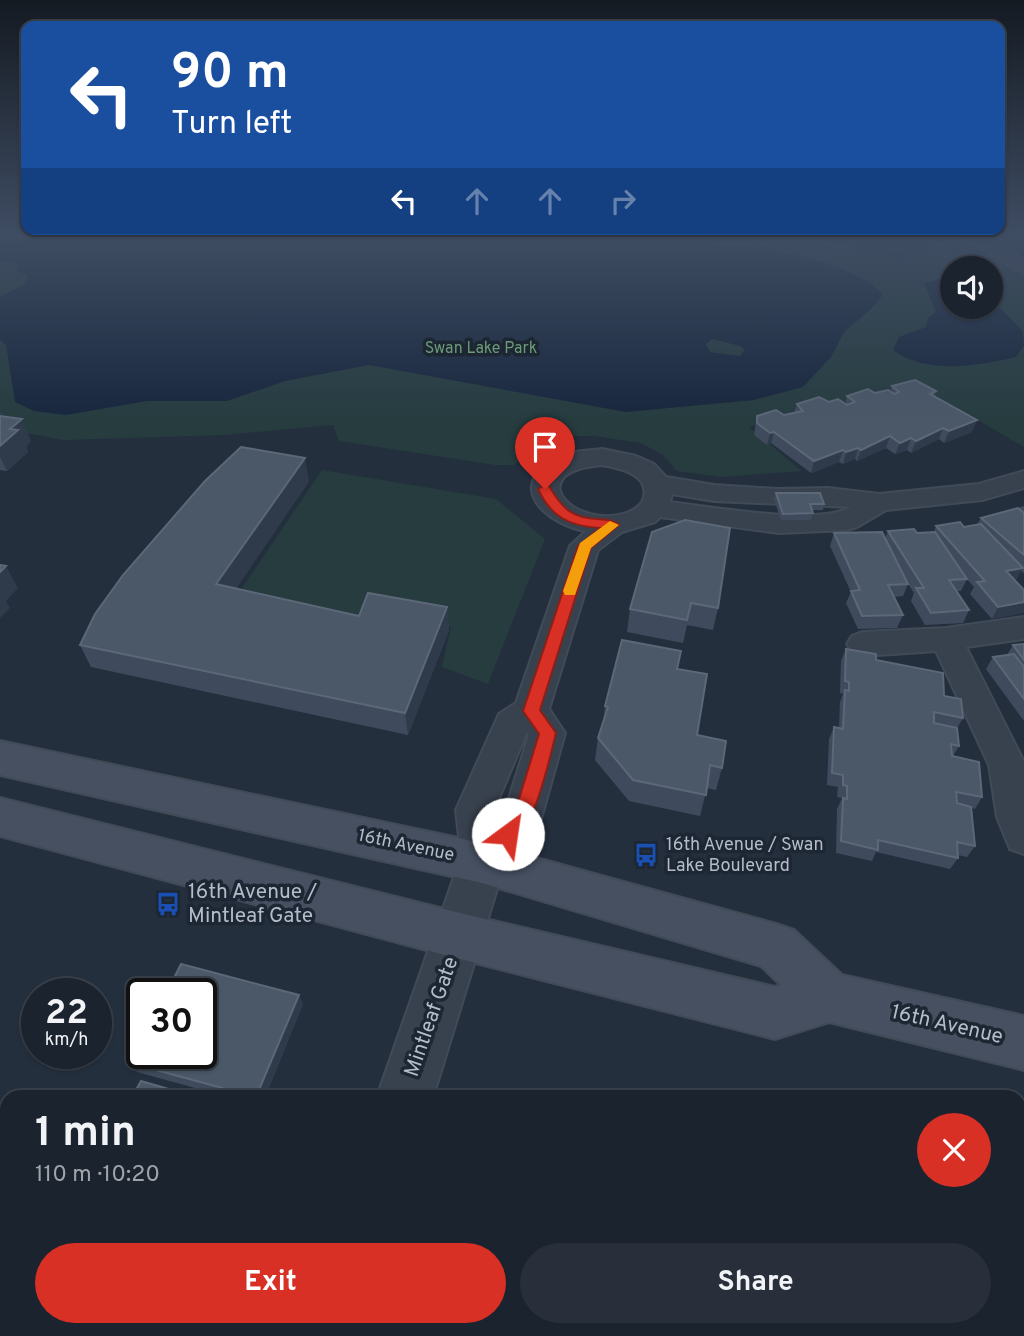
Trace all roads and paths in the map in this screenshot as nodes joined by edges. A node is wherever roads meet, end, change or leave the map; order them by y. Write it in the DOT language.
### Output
graph roads {
  1 [pos="1024,480"];
  2 [pos="656,496"];
  3 [pos="561,513"];
  4 [pos="613,525"];
  5 [pos="584,546"];
  6 [pos="1024,628"];
  7 [pos="946,639"];
  8 [pos="863,644"];
  9 [pos="0,758"];
  10 [pos="0,817"];
  11 [pos="1024,836"];
  12 [pos="482,863"];
  13 [pos="460,936"];
  14 [pos="829,997"];
  15 [pos="1024,1043"];
  16 [pos="407,1090"];
  1 -- 2 [label="street"];
  2 -- 3 [label="street"];
  2 -- 4 [label="street"];
  3 -- 4 [label="street"];
  3 -- 5 [label="street"];
  4 -- 5 [label="street"];
  5 -- 12 [label="street"];
  6 -- 7 [label="street"];
  7 -- 8 [label="street"];
  7 -- 11 [label="street"];
  9 -- 12 [label="main road, 16th Avenue"];
  10 -- 13 [label="main road, 16th Avenue"];
  12 -- 13 [label="street, Mintleaf Gate"];
  12 -- 14 [label="main road, 16th Avenue"];
  13 -- 14 [label="main road, 16th Avenue"];
  13 -- 16 [label="street, Mintleaf Gate"];
  14 -- 15 [label="main road, 16th Avenue"];
}
